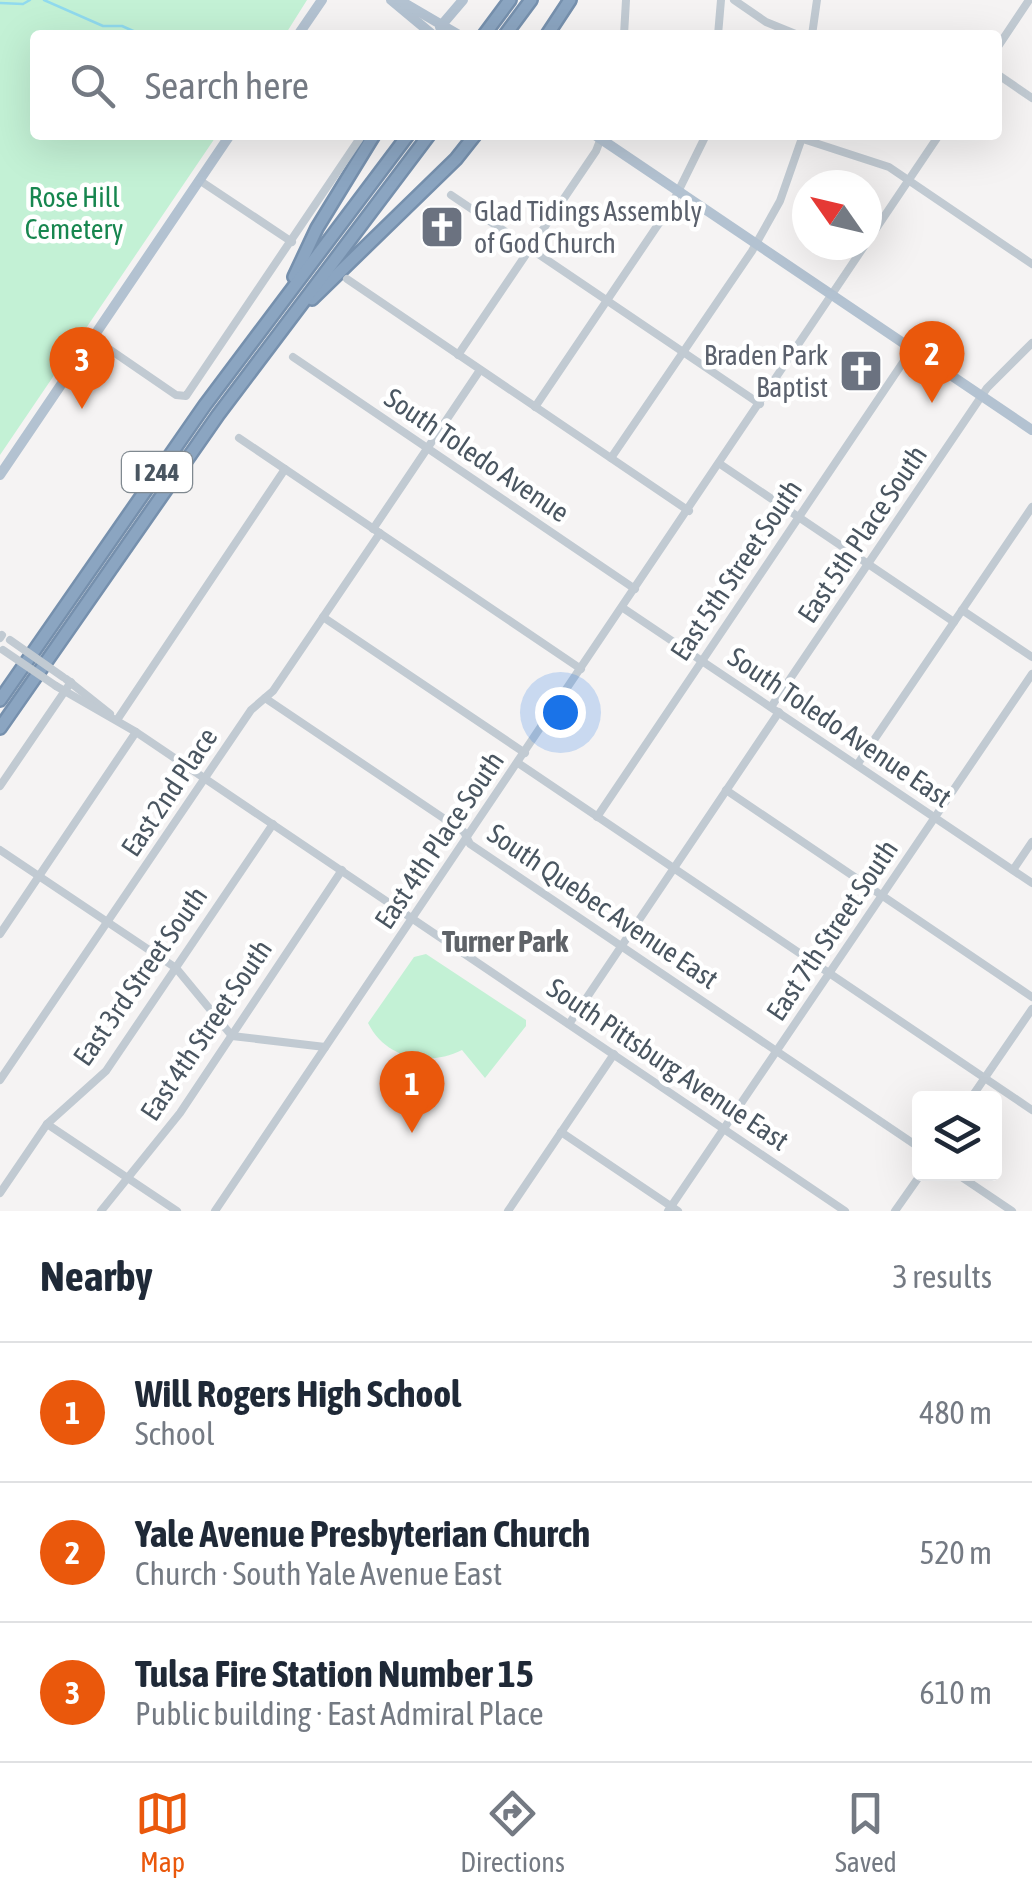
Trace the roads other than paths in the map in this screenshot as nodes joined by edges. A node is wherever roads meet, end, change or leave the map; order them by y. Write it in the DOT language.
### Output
graph roads {
  1 [pos="322,0"];
  2 [pos="391,0"];
  3 [pos="399,0"];
  4 [pos="462,0"];
  5 [pos="510,0"];
  6 [pos="532,0"];
  7 [pos="570,0"];
  8 [pos="626,0"];
  9 [pos="720,0"];
  10 [pos="734,0"];
  11 [pos="816,0"];
  12 [pos="1029,0"];
  13 [pos="442,24"];
  14 [pos="301,30"];
  15 [pos="427,30"];
  16 [pos="437,30"];
  17 [pos="451,30"];
  18 [pos="488,30"];
  19 [pos="509,30"];
  20 [pos="550,30"];
  21 [pos="624,30"];
  22 [pos="718,30"];
  23 [pos="786,30"];
  24 [pos="813,30"];
  25 [pos="1002,40"];
  26 [pos="1002,77"];
  27 [pos="1032,98"];
  28 [pos="227,140"];
  29 [pos="359,140"];
  30 [pos="371,140"];
  31 [pos="404,140"];
  32 [pos="426,140"];
  33 [pos="471,140"];
  34 [pos="597,140"];
  35 [pos="605,140"];
  36 [pos="704,140"];
  37 [pos="802,140"];
  38 [pos="812,140"];
  39 [pos="936,140"];
  40 [pos="910,179"];
  41 [pos="199,180"];
  42 [pos="678,191"];
  43 [pos="451,195"];
  44 [pos="292,242"];
  45 [pos="756,243"];
  46 [pos="530,248"];
  47 [pos="1032,264"];
  48 [pos="347,280"];
  49 [pos="833,296"];
  50 [pos="284,298"];
  51 [pos="606,300"];
  52 [pos="291,318"];
  53 [pos="92,338"];
  54 [pos="1032,344"];
  55 [pos="912,349"];
  56 [pos="684,352"];
  57 [pos="458,355"];
  58 [pos="293,357"];
  59 [pos="480,370"];
  60 [pos="982,396"];
  61 [pos="760,404"];
  62 [pos="535,407"];
  63 [pos="1032,430"];
  64 [pos="239,438"];
  65 [pos="427,449"];
  66 [pos="610,458"];
  67 [pos="720,464"];
  68 [pos="286,470"];
  69 [pos="0,476"];
  70 [pos="1032,507"];
  71 [pos="689,511"];
  72 [pos="798,516"];
  73 [pos="377,531"];
  74 [pos="868,564"];
  75 [pos="636,589"];
  76 [pos="623,608"];
  77 [pos="962,610"];
  78 [pos="323,617"];
  79 [pos="954,622"];
  80 [pos="3,637"];
  81 [pos="2,649"];
  82 [pos="1032,657"];
  83 [pos="702,661"];
  84 [pos="581,669"];
  85 [pos="1032,674"];
  86 [pos="67,679"];
  87 [pos="60,688"];
  88 [pos="265,698"];
  89 [pos="0,700"];
  90 [pos="775,710"];
  91 [pos="117,720"];
  92 [pos="0,728"];
  93 [pos="136,732"];
  94 [pos="524,753"];
  95 [pos="518,763"];
  96 [pos="856,765"];
  97 [pos="205,779"];
  98 [pos="0,786"];
  99 [pos="726,790"];
  100 [pos="598,817"];
  101 [pos="934,818"];
  102 [pos="273,824"];
  103 [pos="467,838"];
  104 [pos="1032,842"];
  105 [pos="0,850"];
  106 [pos="674,868"];
  107 [pos="342,870"];
  108 [pos="1013,870"];
  109 [pos="39,877"];
  110 [pos="1032,883"];
  111 [pos="882,895"];
  112 [pos="412,918"];
  113 [pos="107,923"];
  114 [pos="0,934"];
  115 [pos="621,946"];
  116 [pos="176,968"];
  117 [pos="830,973"];
  118 [pos="1032,996"];
  119 [pos="1032,1009"];
  120 [pos="568,1024"];
  121 [pos="232,1036"];
  122 [pos="326,1047"];
  123 [pos="777,1051"];
  124 [pos="614,1054"];
  125 [pos="985,1078"];
  126 [pos="0,1080"];
  127 [pos="976,1091"];
  128 [pos="1032,1110"];
  129 [pos="47,1124"];
  130 [pos="724,1129"];
  131 [pos="561,1132"];
  132 [pos="912,1143"];
  133 [pos="126,1177"];
  134 [pos="916,1181"];
  135 [pos="967,1181"];
  136 [pos="0,1193"];
  137 [pos="673,1210"];
  138 [pos="102,1211"];
  139 [pos="176,1211"];
  140 [pos="215,1211"];
  141 [pos="509,1211"];
  142 [pos="845,1211"];
  143 [pos="895,1211"];
  144 [pos="1012,1211"];
  1 -- 14 [label="main road"];
  2 -- 15 [label="main road"];
  3 -- 13 [label="main road"];
  4 -- 13 [label="main road"];
  5 -- 18 [label="highway"];
  6 -- 19 [label="highway"];
  7 -- 20 [label="highway"];
  8 -- 21 [label="street"];
  9 -- 22 [label="street"];
  10 -- 23 [label="street"];
  11 -- 24 [label="street"];
  12 -- 25 [label="street"];
  13 -- 16 [label="main road"];
  13 -- 17 [label="main road"];
  26 -- 27 [label="street"];
  28 -- 41 [label="main road"];
  29 -- 44 [label="street"];
  30 -- 50 [label="highway"];
  31 -- 50 [label="highway, I 244"];
  32 -- 52 [label="highway, I 244"];
  33 -- 52 [label="highway"];
  34 -- 46 [label="street"];
  35 -- 42 [label="main road"];
  36 -- 42 [label="street"];
  37 -- 45 [label="street"];
  38 -- 40 [label="street"];
  39 -- 40 [label="street, East 4th Place South"];
  40 -- 47 [label="street"];
  40 -- 49 [label="street, East 4th Place South"];
  41 -- 44 [label="street"];
  41 -- 53 [label="main road"];
  42 -- 45 [label="main road"];
  42 -- 51 [label="street"];
  43 -- 46 [label="street"];
  44 -- 53 [label="street"];
  45 -- 49 [label="main road"];
  45 -- 56 [label="street"];
  46 -- 51 [label="street"];
  46 -- 57 [label="street"];
  48 -- 57 [label="street"];
  49 -- 55 [label="main road"];
  49 -- 61 [label="street, East 4th Place South"];
  50 -- 89 [label="highway, I 244"];
  51 -- 56 [label="street"];
  51 -- 62 [label="street"];
  52 -- 92 [label="highway, I 244"];
  53 -- 69 [label="main road"];
  54 -- 60 [label="street, East 5th Place South"];
  55 -- 60 [label="main road"];
  55 -- 72 [label="street, East 5th Street South"];
  56 -- 61 [label="street"];
  56 -- 66 [label="street"];
  57 -- 59 [label="street"];
  58 -- 65 [label="street, South Toledo Avenue"];
  59 -- 62 [label="street"];
  59 -- 65 [label="street, East 2nd Place"];
  60 -- 63 [label="main road"];
  60 -- 74 [label="street, East 5th Place South"];
  61 -- 67 [label="street, East 4th Place South"];
  62 -- 66 [label="street"];
  64 -- 68 [label="street"];
  65 -- 73 [label="street, East 2nd Place"];
  65 -- 75 [label="street, South Toledo Avenue"];
  66 -- 71 [label="street"];
  67 -- 71 [label="street, East 4th Place South"];
  67 -- 72 [label="street"];
  68 -- 73 [label="street"];
  68 -- 91 [label="street"];
  70 -- 77 [label="street"];
  71 -- 75 [label="street, East 4th Place South"];
  72 -- 74 [label="street"];
  72 -- 83 [label="street, East 5th Street South"];
  73 -- 78 [label="street, East 2nd Place"];
  73 -- 84 [label="street"];
  74 -- 79 [label="street"];
  74 -- 90 [label="street, East 5th Place South"];
  75 -- 76 [label="street, East 4th Place South"];
  76 -- 83 [label="street, South Toledo Avenue East"];
  76 -- 84 [label="street, East 4th Place South"];
  77 -- 79 [label="street"];
  77 -- 82 [label="street"];
  78 -- 88 [label="street, East 2nd Place"];
  78 -- 94 [label="street"];
  79 -- 96 [label="street"];
  80 -- 86 [label="street, South Pittsburg Avenue East, bridge"];
  81 -- 87 [label="street, South Pittsburg Avenue East, bridge"];
  83 -- 90 [label="street, South Toledo Avenue East"];
  83 -- 100 [label="street, East 5th Street South"];
  84 -- 94 [label="street, East 4th Place South"];
  85 -- 101 [label="street, East 7th Street South"];
  86 -- 87 [label="street"];
  86 -- 91 [label="street, South Pittsburg Avenue East"];
  87 -- 91 [label="street, South Pittsburg Avenue East"];
  87 -- 98 [label="street"];
  88 -- 97 [label="street, East 2nd Place"];
  88 -- 103 [label="street, South Quebec Avenue East"];
  90 -- 96 [label="street, South Toledo Avenue East"];
  90 -- 99 [label="street, East 5th Place South"];
  91 -- 93 [label="street, South Pittsburg Avenue East"];
  93 -- 97 [label="street, South Pittsburg Avenue East"];
  93 -- 109 [label="street"];
  94 -- 95 [label="street, East 4th Place South"];
  95 -- 100 [label="street"];
  95 -- 103 [label="street, East 4th Place South"];
  96 -- 101 [label="street, South Toledo Avenue East"];
  97 -- 102 [label="street, South Pittsburg Avenue East"];
  97 -- 113 [label="street, East 2nd Place"];
  99 -- 106 [label="street, East 5th Place South"];
  99 -- 111 [label="street"];
  100 -- 106 [label="street"];
  101 -- 108 [label="street, South Toledo Avenue East"];
  101 -- 111 [label="street, East 7th Street South"];
  102 -- 107 [label="street, South Pittsburg Avenue East"];
  102 -- 116 [label="street, East 3rd Street South"];
  103 -- 112 [label="street, East 4th Place South"];
  103 -- 115 [label="street, South Quebec Avenue East"];
  104 -- 108 [label="street"];
  105 -- 109 [label="street"];
  106 -- 115 [label="street, East 5th Place South"];
  106 -- 117 [label="street"];
  107 -- 112 [label="street, South Pittsburg Avenue East"];
  107 -- 121 [label="street, East 4th Street South"];
  108 -- 110 [label="street, South Toledo Avenue East"];
  109 -- 113 [label="street"];
  109 -- 114 [label="street"];
  111 -- 117 [label="street, East 7th Street South"];
  111 -- 118 [label="street"];
  112 -- 120 [label="street, South Pittsburg Avenue East"];
  112 -- 122 [label="street, East 4th Place South"];
  113 -- 116 [label="street"];
  113 -- 126 [label="street, East 2nd Place"];
  115 -- 120 [label="street, East 5th Place South"];
  115 -- 123 [label="street, South Quebec Avenue East"];
  116 -- 121 [label="street"];
  116 -- 129 [label="street, East 3rd Street South"];
  117 -- 123 [label="street, East 7th Street South"];
  117 -- 125 [label="street"];
  119 -- 125 [label="street"];
  120 -- 124 [label="street, South Pittsburg Avenue East"];
  121 -- 122 [label="street"];
  121 -- 133 [label="street, East 4th Street South"];
  122 -- 140 [label="street, East 4th Place South"];
  123 -- 130 [label="street, East 7th Street South"];
  123 -- 132 [label="street, South Quebec Avenue East"];
  124 -- 130 [label="street, South Pittsburg Avenue East"];
  124 -- 131 [label="street"];
  125 -- 127 [label="street"];
  125 -- 128 [label="street"];
  129 -- 133 [label="street"];
  129 -- 136 [label="street, East 3rd Street South"];
  130 -- 137 [label="street, East 7th Street South"];
  130 -- 142 [label="street, South Pittsburg Avenue East"];
  131 -- 137 [label="street"];
  131 -- 141 [label="street"];
  133 -- 138 [label="street, East 4th Street South"];
  133 -- 139 [label="street"];
  134 -- 143 [label="street"];
  135 -- 144 [label="street"];
}
